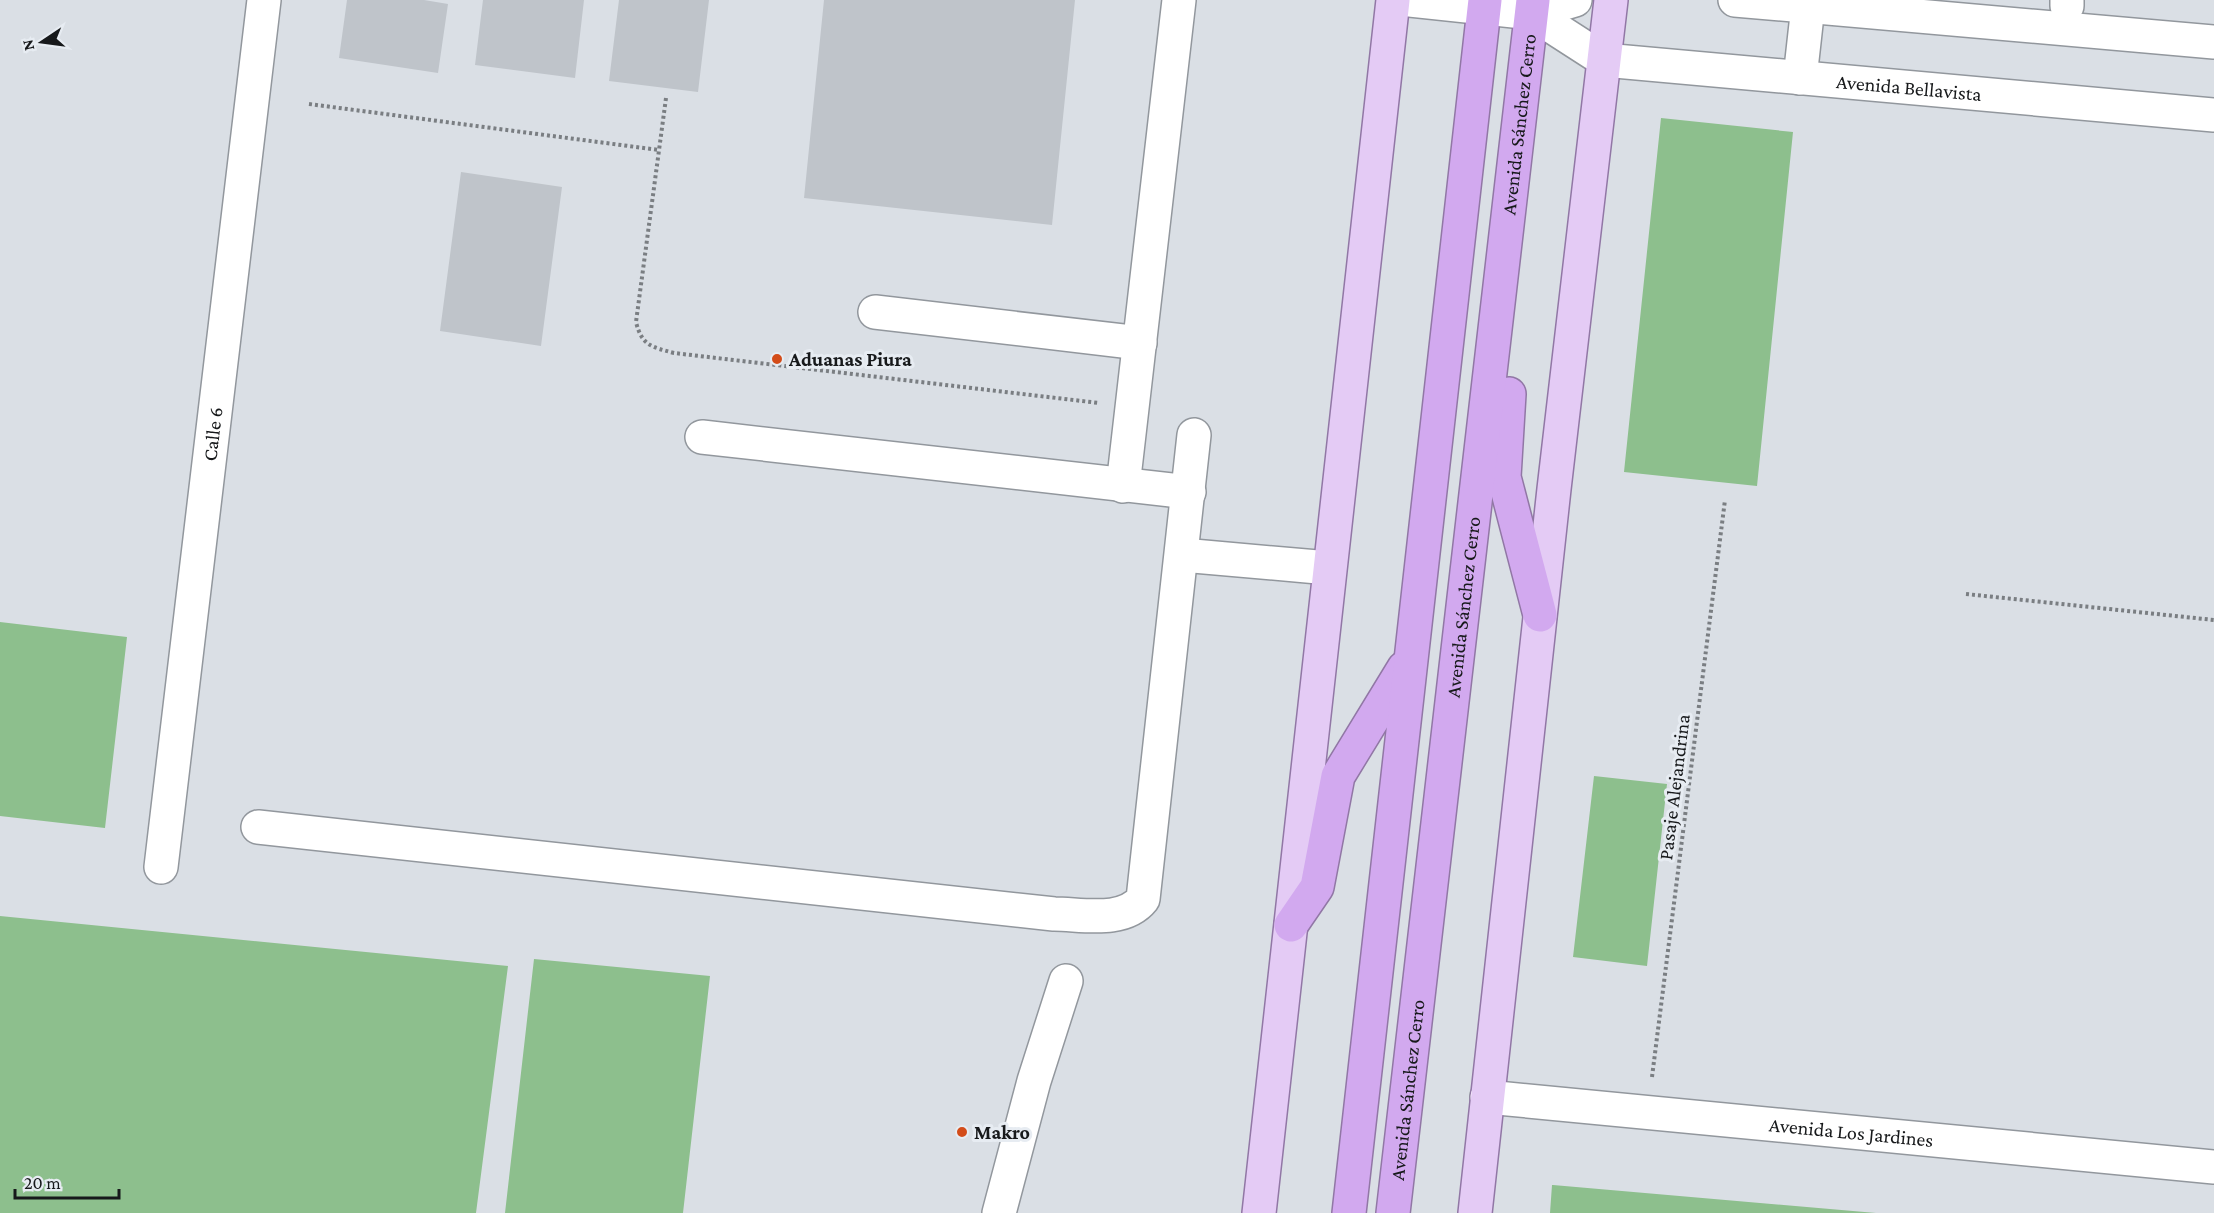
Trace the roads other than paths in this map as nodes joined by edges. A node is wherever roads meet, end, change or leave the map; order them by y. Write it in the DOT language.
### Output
graph roads {
  1 [pos="264,0"];
  2 [pos="1179,0"];
  3 [pos="1393,0"];
  4 [pos="1410,0"];
  5 [pos="1575,0"];
  6 [pos="1611,0"];
  7 [pos="1735,0"];
  8 [pos="1484,4"];
  9 [pos="1532,6"];
  10 [pos="1808,6"];
  11 [pos="2214,42"];
  12 [pos="1604,60"];
  13 [pos="1800,78"];
  14 [pos="2214,115"];
  15 [pos="875,312"];
  16 [pos="1495,330"];
  17 [pos="1140,343"];
  18 [pos="1194,435"];
  19 [pos="702,437"];
  20 [pos="1123,486"];
  21 [pos="1189,492"];
  22 [pos="1182,555"];
  23 [pos="1329,568"];
  24 [pos="1540,615"];
  25 [pos="1409,659"];
  26 [pos="258,827"];
  27 [pos="161,867"];
  28 [pos="1291,925"];
  29 [pos="1066,981"];
  30 [pos="1487,1097"];
  31 [pos="2214,1167"];
  32 [pos="999,1213"];
  33 [pos="1259,1213"];
  34 [pos="1349,1213"];
  35 [pos="1393,1213"];
  36 [pos="1475,1213"];
  1 -- 27 [label="street, Calle 6"];
  2 -- 17 [label="street"];
  3 -- 23 [label="main road"];
  4 -- 8 [label="street"];
  5 -- 9 [label="street"];
  6 -- 12 [label="main road"];
  7 -- 10 [label="street"];
  8 -- 9 [label="street"];
  8 -- 25 [label="highway"];
  9 -- 12 [label="street"];
  9 -- 16 [label="highway, Avenida Sánchez Cerro"];
  10 -- 11 [label="street"];
  10 -- 13 [label="street"];
  12 -- 13 [label="street, Avenida Bellavista"];
  12 -- 24 [label="main road"];
  13 -- 14 [label="street, Avenida Bellavista"];
  15 -- 17 [label="street"];
  16 -- 24 [label="highway"];
  16 -- 35 [label="highway, Avenida Sánchez Cerro"];
  17 -- 20 [label="street"];
  18 -- 21 [label="street"];
  19 -- 20 [label="street"];
  20 -- 21 [label="street"];
  21 -- 22 [label="street"];
  22 -- 23 [label="street"];
  22 -- 26 [label="street"];
  23 -- 28 [label="main road"];
  24 -- 30 [label="main road"];
  25 -- 28 [label="highway"];
  25 -- 34 [label="highway"];
  28 -- 33 [label="main road"];
  29 -- 32 [label="street"];
  30 -- 31 [label="street, Avenida Los Jardines"];
  30 -- 36 [label="main road"];
}
